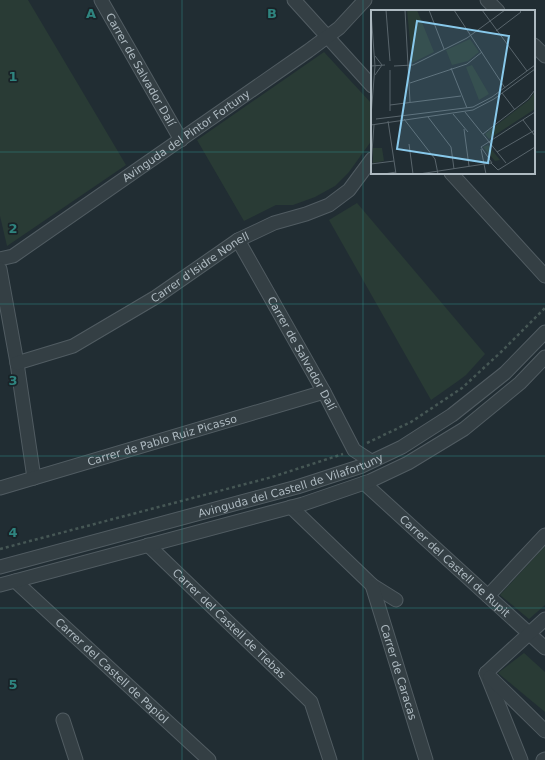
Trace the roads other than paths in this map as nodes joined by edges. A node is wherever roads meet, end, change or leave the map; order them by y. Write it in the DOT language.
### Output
graph roads {
  1 [pos="101,0"];
  2 [pos="294,0"];
  3 [pos="365,0"];
  4 [pos="487,0"];
  5 [pos="497,10"];
  6 [pos="327,36"];
  7 [pos="535,47"];
  8 [pos="545,56"];
  9 [pos="371,85"];
  10 [pos="181,140"];
  11 [pos="371,160"];
  12 [pos="453,174"];
  13 [pos="238,240"];
  14 [pos="0,259"];
  15 [pos="0,269"];
  16 [pos="545,276"];
  17 [pos="545,332"];
  18 [pos="545,357"];
  19 [pos="17,363"];
  20 [pos="324,392"];
  21 [pos="371,462"];
  22 [pos="34,478"];
  23 [pos="364,483"];
  24 [pos="0,488"];
  25 [pos="291,507"];
  26 [pos="545,535"];
  27 [pos="148,545"];
  28 [pos="0,567"];
  29 [pos="14,581"];
  30 [pos="372,584"];
  31 [pos="0,585"];
  32 [pos="488,596"];
  33 [pos="396,600"];
  34 [pos="545,620"];
  35 [pos="529,634"];
  36 [pos="545,648"];
  37 [pos="486,673"];
  38 [pos="63,720"];
  39 [pos="545,731"];
  40 [pos="76,760"];
  41 [pos="210,760"];
  42 [pos="330,760"];
  43 [pos="426,760"];
  44 [pos="522,760"];
  1 -- 10 [label="street, Carrer de Salvador Dalí"];
  2 -- 6 [label="street"];
  3 -- 6 [label="street, Avinguda del Pintor Fortuny"];
  4 -- 5 [label="street"];
  6 -- 9 [label="street"];
  6 -- 10 [label="street, Avinguda del Pintor Fortuny"];
  7 -- 8 [label="street"];
  10 -- 14 [label="street, Avinguda del Pintor Fortuny"];
  11 -- 13 [label="street, Carrer d'Isidre Nonell"];
  12 -- 16 [label="street"];
  13 -- 19 [label="street, Carrer d'Isidre Nonell"];
  13 -- 20 [label="street, Carrer de Salvador Dalí"];
  15 -- 19 [label="street"];
  17 -- 21 [label="street, Avinguda del Castell de Vilafortuny"];
  18 -- 23 [label="street, Avinguda del Castell de Vilafortuny"];
  19 -- 22 [label="street"];
  20 -- 21 [label="street, Carrer de Salvador Dalí"];
  20 -- 22 [label="street, Carrer de Pablo Ruiz Picasso"];
  21 -- 28 [label="street, Avinguda del Castell de Vilafortuny"];
  22 -- 24 [label="street, Carrer de Pablo Ruiz Picasso"];
  23 -- 25 [label="street, Avinguda del Castell de Vilafortuny"];
  23 -- 32 [label="street, Carrer del Castell de Rupit"];
  25 -- 27 [label="street, Avinguda del Castell de Vilafortuny"];
  25 -- 30 [label="street"];
  26 -- 32 [label="street"];
  27 -- 29 [label="street, Avinguda del Castell de Vilafortuny"];
  27 -- 42 [label="street, Carrer del Castell de Tiebas"];
  29 -- 31 [label="street, Avinguda del Castell de Vilafortuny"];
  29 -- 41 [label="street, Carrer del Castell de Papiol"];
  30 -- 33 [label="street"];
  30 -- 43 [label="street, Carrer de Caracas"];
  32 -- 35 [label="street, Carrer del Castell de Rupit"];
  34 -- 35 [label="street"];
  35 -- 36 [label="street, Carrer del Castell de Rupit"];
  35 -- 37 [label="street"];
  37 -- 39 [label="street"];
  37 -- 44 [label="street"];
  38 -- 40 [label="street"];
}
